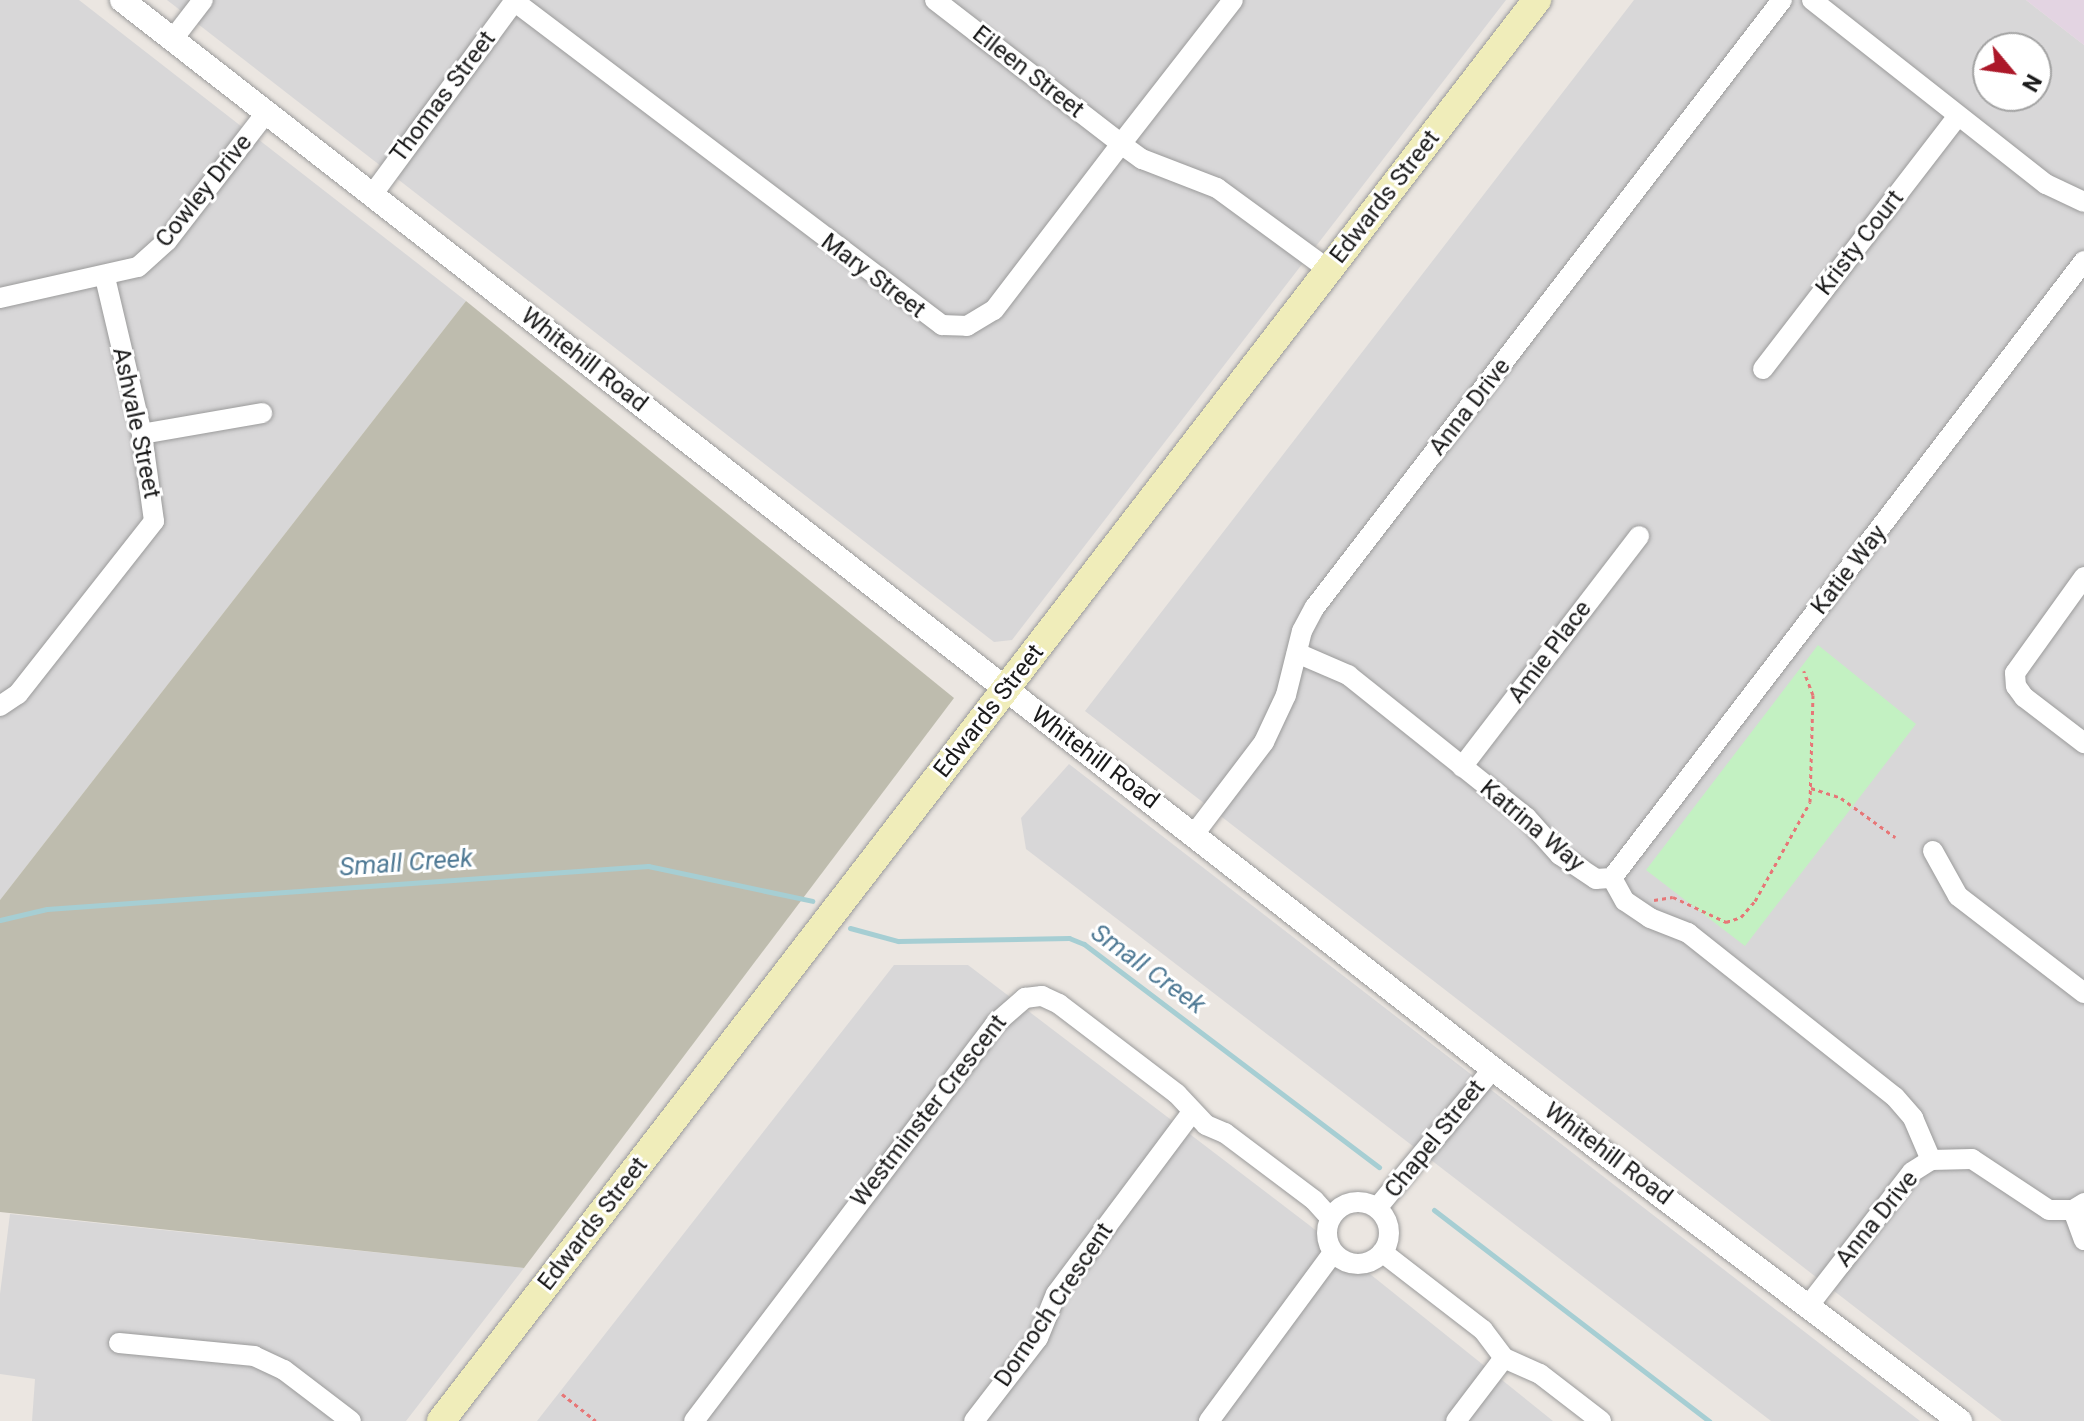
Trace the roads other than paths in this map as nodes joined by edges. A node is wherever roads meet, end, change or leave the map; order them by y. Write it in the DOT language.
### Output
graph roads {
  1 [pos="122,0"];
  2 [pos="203,0"];
  3 [pos="935,0"];
  4 [pos="1233,0"];
  5 [pos="1537,0"];
  6 [pos="1782,0"];
  7 [pos="1812,0"];
  8 [pos="514,1"];
  9 [pos="173,39"];
  10 [pos="265,114"];
  11 [pos="1958,116"];
  12 [pos="1121,144"];
  13 [pos="372,195"];
  14 [pos="2084,202"];
  15 [pos="2084,261"];
  16 [pos="1329,270"];
  17 [pos="105,278"];
  18 [pos="0,298"];
  19 [pos="1763,369"];
  20 [pos="262,413"];
  21 [pos="142,434"];
  22 [pos="1639,536"];
  23 [pos="2084,577"];
  24 [pos="1297,653"];
  25 [pos="1004,690"];
  26 [pos="0,706"];
  27 [pos="2084,743"];
  28 [pos="1462,767"];
  29 [pos="1195,833"];
  30 [pos="1933,851"];
  31 [pos="1612,878"];
  32 [pos="2084,993"];
  33 [pos="1493,1069"];
  34 [pos="1192,1112"];
  35 [pos="1931,1160"];
  36 [pos="2079,1206"];
  37 [pos="1377,1208"];
  38 [pos="1330,1218"];
  39 [pos="2084,1240"];
  40 [pos="1382,1252"];
  41 [pos="1333,1253"];
  42 [pos="1809,1305"];
  43 [pos="119,1343"];
  44 [pos="1504,1358"];
  45 [pos="351,1421"];
  46 [pos="441,1421"];
  47 [pos="694,1421"];
  48 [pos="974,1421"];
  49 [pos="1209,1421"];
  50 [pos="1456,1421"];
  51 [pos="1601,1421"];
  52 [pos="1960,1421"];
  1 -- 9 [label="street, Whitehill Road"];
  2 -- 9 [label="street"];
  3 -- 12 [label="street, Eileen Street"];
  4 -- 12 [label="street"];
  5 -- 16 [label="main road, Edwards Street"];
  6 -- 24 [label="street, Anna Drive"];
  7 -- 11 [label="street"];
  8 -- 12 [label="street, Mary Street"];
  8 -- 13 [label="street, Thomas Street"];
  9 -- 10 [label="street, Whitehill Road"];
  10 -- 13 [label="street, Whitehill Road"];
  10 -- 17 [label="street, Cowley Drive"];
  11 -- 14 [label="street"];
  11 -- 19 [label="street, Kristy Court"];
  12 -- 16 [label="street"];
  13 -- 25 [label="street, Whitehill Road"];
  15 -- 31 [label="street, Katie Way"];
  16 -- 25 [label="main road, Edwards Street"];
  17 -- 18 [label="street, Cowley Drive"];
  17 -- 21 [label="street, Ashvale Street"];
  20 -- 21 [label="street"];
  21 -- 26 [label="street, Ashvale Street"];
  22 -- 28 [label="street, Amie Place"];
  23 -- 27 [label="street"];
  24 -- 28 [label="street, Katrina Way"];
  24 -- 29 [label="street, Anna Drive"];
  25 -- 29 [label="street, Whitehill Road"];
  25 -- 46 [label="main road, Edwards Street"];
  28 -- 31 [label="street, Katrina Way"];
  29 -- 33 [label="street, Whitehill Road"];
  30 -- 32 [label="street"];
  31 -- 35 [label="street, Katrina Way"];
  33 -- 37 [label="street, Chapel Street"];
  33 -- 42 [label="street, Whitehill Road"];
  34 -- 38 [label="street, Westminster Crescent"];
  34 -- 47 [label="street, Westminster Crescent"];
  34 -- 48 [label="street, Dornoch Crescent"];
  35 -- 36 [label="street, Anna Drive"];
  35 -- 42 [label="street, Anna Drive"];
  36 -- 39 [label="street"];
  37 -- 38 [label="street"];
  37 -- 40 [label="street"];
  38 -- 41 [label="street"];
  40 -- 41 [label="street"];
  40 -- 44 [label="street"];
  41 -- 49 [label="street"];
  42 -- 52 [label="street, Whitehill Road"];
  43 -- 45 [label="street"];
  44 -- 50 [label="street"];
  44 -- 51 [label="street"];
}
